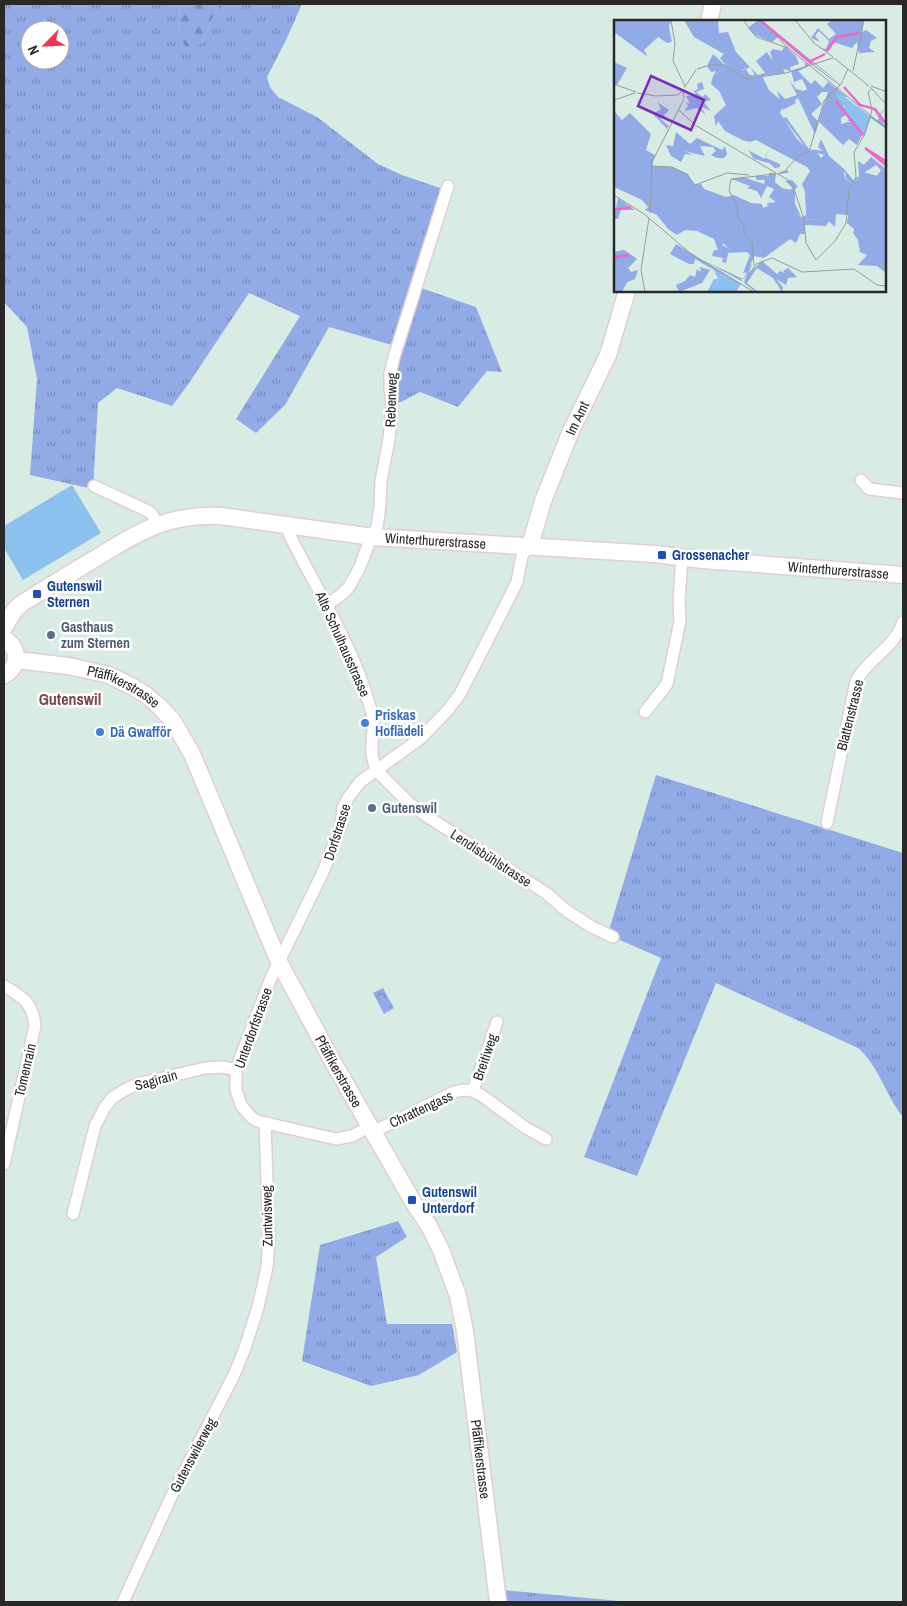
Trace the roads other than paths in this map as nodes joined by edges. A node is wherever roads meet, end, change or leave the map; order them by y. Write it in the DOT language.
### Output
graph roads {
  1 [pos="713,4"];
  2 [pos="709,20"];
  3 [pos="448,186"];
  4 [pos="627,292"];
  5 [pos="861,480"];
  6 [pos="94,486"];
  7 [pos="903,493"];
  8 [pos="157,524"];
  9 [pos="288,525"];
  10 [pos="370,541"];
  11 [pos="528,547"];
  12 [pos="682,558"];
  13 [pos="903,575"];
  14 [pos="327,605"];
  15 [pos="903,622"];
  16 [pos="4,628"];
  17 [pos="4,639"];
  18 [pos="16,660"];
  19 [pos="4,675"];
  20 [pos="645,712"];
  21 [pos="376,770"];
  22 [pos="826,823"];
  23 [pos="613,937"];
  24 [pos="279,962"];
  25 [pos="4,986"];
  26 [pos="497,1022"];
  27 [pos="236,1069"];
  28 [pos="473,1091"];
  29 [pos="265,1124"];
  30 [pos="372,1129"];
  31 [pos="546,1139"];
  32 [pos="4,1164"];
  33 [pos="73,1214"];
  34 [pos="258,1307"];
  35 [pos="123,1602"];
  36 [pos="498,1602"];
  1 -- 2 [label="main road"];
  3 -- 10 [label="street, Rebenweg"];
  4 -- 11 [label="main road, Im Amt"];
  5 -- 7 [label="street"];
  6 -- 8 [label="street"];
  8 -- 9 [label="main road, Winterthurerstrasse"];
  8 -- 16 [label="main road, Winterthurerstrasse"];
  9 -- 10 [label="main road, Winterthurerstrasse"];
  9 -- 14 [label="street, Alte Schulhausstrasse"];
  10 -- 11 [label="main road, Winterthurerstrasse"];
  10 -- 14 [label="street, Rebenweg"];
  11 -- 12 [label="main road, Winterthurerstrasse"];
  11 -- 21 [label="street, Dorfstrasse"];
  12 -- 13 [label="main road, Winterthurerstrasse"];
  12 -- 20 [label="street"];
  14 -- 21 [label="street, Alte Schulhausstrasse"];
  15 -- 22 [label="street, Blattenstrasse"];
  17 -- 18 [label="main road"];
  18 -- 19 [label="main road"];
  18 -- 24 [label="main road, Pfäffikerstrasse"];
  21 -- 23 [label="street, Lendisbühlstrasse"];
  21 -- 24 [label="street, Dorfstrasse"];
  24 -- 27 [label="street, Unterdorfstrasse"];
  24 -- 30 [label="main road, Pfäffikerstrasse"];
  25 -- 32 [label="street, Tomenrain"];
  26 -- 28 [label="street, Breitiweg"];
  27 -- 29 [label="street, Unterdorfstrasse"];
  27 -- 33 [label="street, Sagirain"];
  28 -- 30 [label="street, Chrattengass"];
  28 -- 31 [label="street"];
  29 -- 30 [label="street, Unterdorfstrasse"];
  29 -- 34 [label="street, Zuntwisweg"];
  30 -- 36 [label="main road, Pfäffikerstrasse"];
  34 -- 35 [label="street, Gutenswilerweg"];
}
